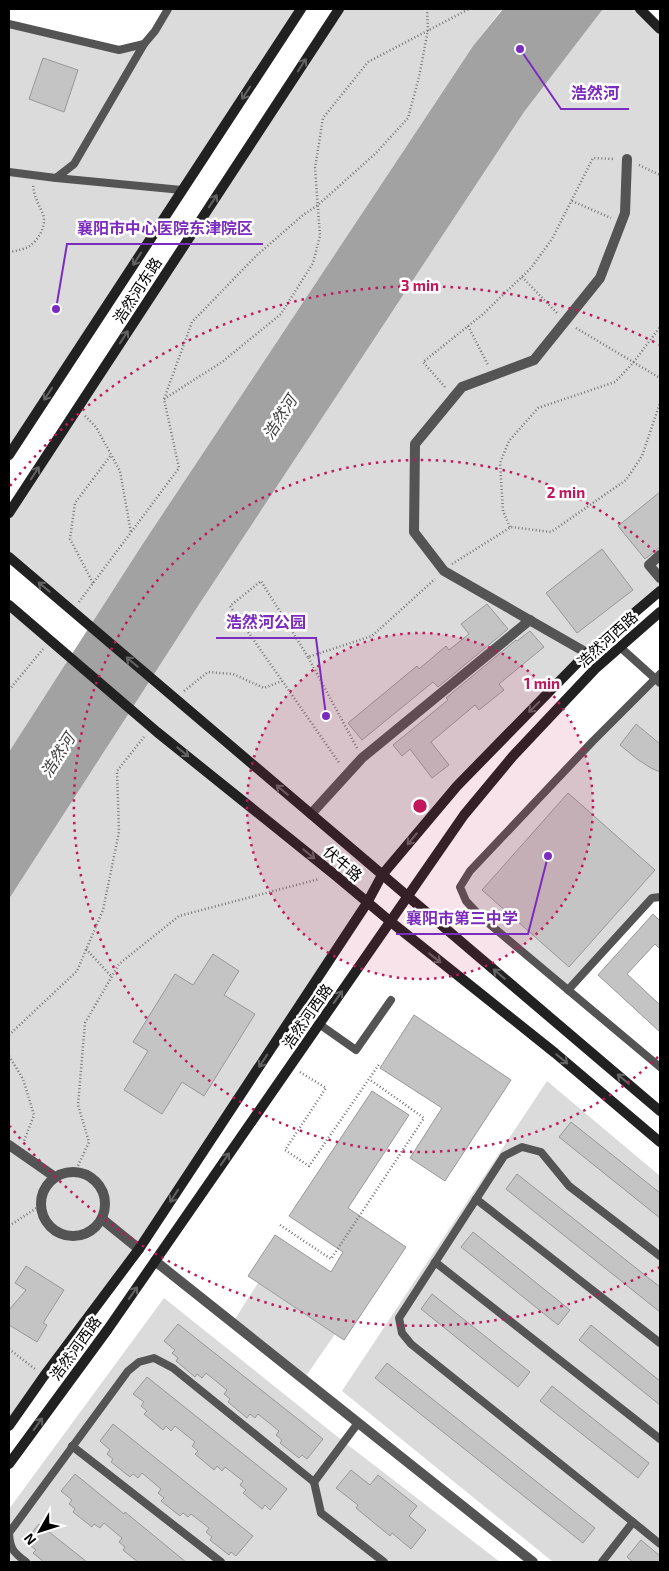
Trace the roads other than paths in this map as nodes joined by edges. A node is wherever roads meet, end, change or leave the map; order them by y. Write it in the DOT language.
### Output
graph roads {
  1 [pos="168,9"];
  2 [pos="301,9"];
  3 [pos="339,9"];
  4 [pos="640,9"];
  5 [pos="9,24"];
  6 [pos="660,29"];
  7 [pos="144,44"];
  8 [pos="627,159"];
  9 [pos="9,172"];
  10 [pos="56,178"];
  11 [pos="182,190"];
  12 [pos="9,455"];
  13 [pos="9,513"];
  14 [pos="660,555"];
  15 [pos="9,557"];
  16 [pos="660,578"];
  17 [pos="660,591"];
  18 [pos="9,605"];
  19 [pos="660,612"];
  20 [pos="530,620"];
  21 [pos="620,647"];
  22 [pos="587,653"];
  23 [pos="659,679"];
  24 [pos="311,814"];
  25 [pos="382,874"];
  26 [pos="408,896"];
  27 [pos="660,897"];
  28 [pos="368,903"];
  29 [pos="390,922"];
  30 [pos="568,990"];
  31 [pos="391,1000"];
  32 [pos="319,1024"];
  33 [pos="660,1066"];
  34 [pos="660,1111"];
  35 [pos="660,1142"];
  36 [pos="9,1145"];
  37 [pos="55,1177"];
  38 [pos="476,1199"];
  39 [pos="102,1219"];
  40 [pos="139,1249"];
  41 [pos="660,1256"];
  42 [pos="155,1261"];
  43 [pos="435,1262"];
  44 [pos="660,1343"];
  45 [pos="358,1423"];
  46 [pos="9,1426"];
  47 [pos="660,1439"];
  48 [pos="72,1446"];
  49 [pos="9,1464"];
  50 [pos="314,1482"];
  51 [pos="633,1522"];
  52 [pos="660,1544"];
  53 [pos="26,1562"];
  54 [pos="221,1562"];
  55 [pos="384,1562"];
  56 [pos="533,1562"];
  57 [pos="602,1562"];
  1 -- 7 [label="lane"];
  2 -- 11 [label="street, 浩然河东路, one-way"];
  13 -- 3 [label="street, 浩然河东路, one-way"];
  4 -- 6 [label="street"];
  5 -- 7 [label="lane"];
  7 -- 10 [label="lane"];
  8 -- 20 [label="street"];
  9 -- 10 [label="lane"];
  10 -- 11 [label="lane"];
  11 -- 12 [label="street, 浩然河东路, one-way"];
  14 -- 16 [label="street"];
  24 -- 15 [label="street, one-way"];
  17 -- 22 [label="street, 浩然河西路"];
  18 -- 28 [label="street, 伏牛路, one-way"];
  19 -- 21 [label="street, 浩然河西路"];
  20 -- 22 [label="street"];
  20 -- 24 [label="street"];
  21 -- 23 [label="lane"];
  21 -- 26 [label="street, 浩然河西路"];
  22 -- 25 [label="street, 浩然河西路, one-way"];
  23 -- 30 [label="lane"];
  24 -- 25 [label="street"];
  25 -- 26 [label="street"];
  25 -- 28 [label="street, 浩然河西路"];
  26 -- 29 [label="street, 浩然河西路"];
  34 -- 26 [label="street, one-way"];
  27 -- 30 [label="lane"];
  28 -- 29 [label="street, 伏牛路"];
  28 -- 40 [label="street, 浩然河西路, one-way"];
  32 -- 29 [label="street, 浩然河西路, one-way"];
  29 -- 35 [label="street, 伏牛路, one-way"];
  30 -- 33 [label="lane"];
  31 -- 32 [label="lane"];
  42 -- 32 [label="street, 浩然河西路, one-way"];
  36 -- 37 [label="street"];
  37 -- 39 [label="street"];
  37 -- 39 [label="street"];
  38 -- 41 [label="lane"];
  38 -- 43 [label="lane"];
  38 -- 44 [label="lane"];
  39 -- 40 [label="street"];
  40 -- 46 [label="street, 浩然河西路"];
  42 -- 45 [label="street"];
  49 -- 42 [label="street, 浩然河西路, one-way"];
  43 -- 47 [label="lane"];
  43 -- 51 [label="lane"];
  45 -- 50 [label="lane"];
  45 -- 56 [label="street"];
  48 -- 50 [label="lane"];
  48 -- 53 [label="lane"];
  48 -- 54 [label="lane"];
  50 -- 55 [label="lane"];
  51 -- 52 [label="lane"];
  51 -- 57 [label="lane"];
}
